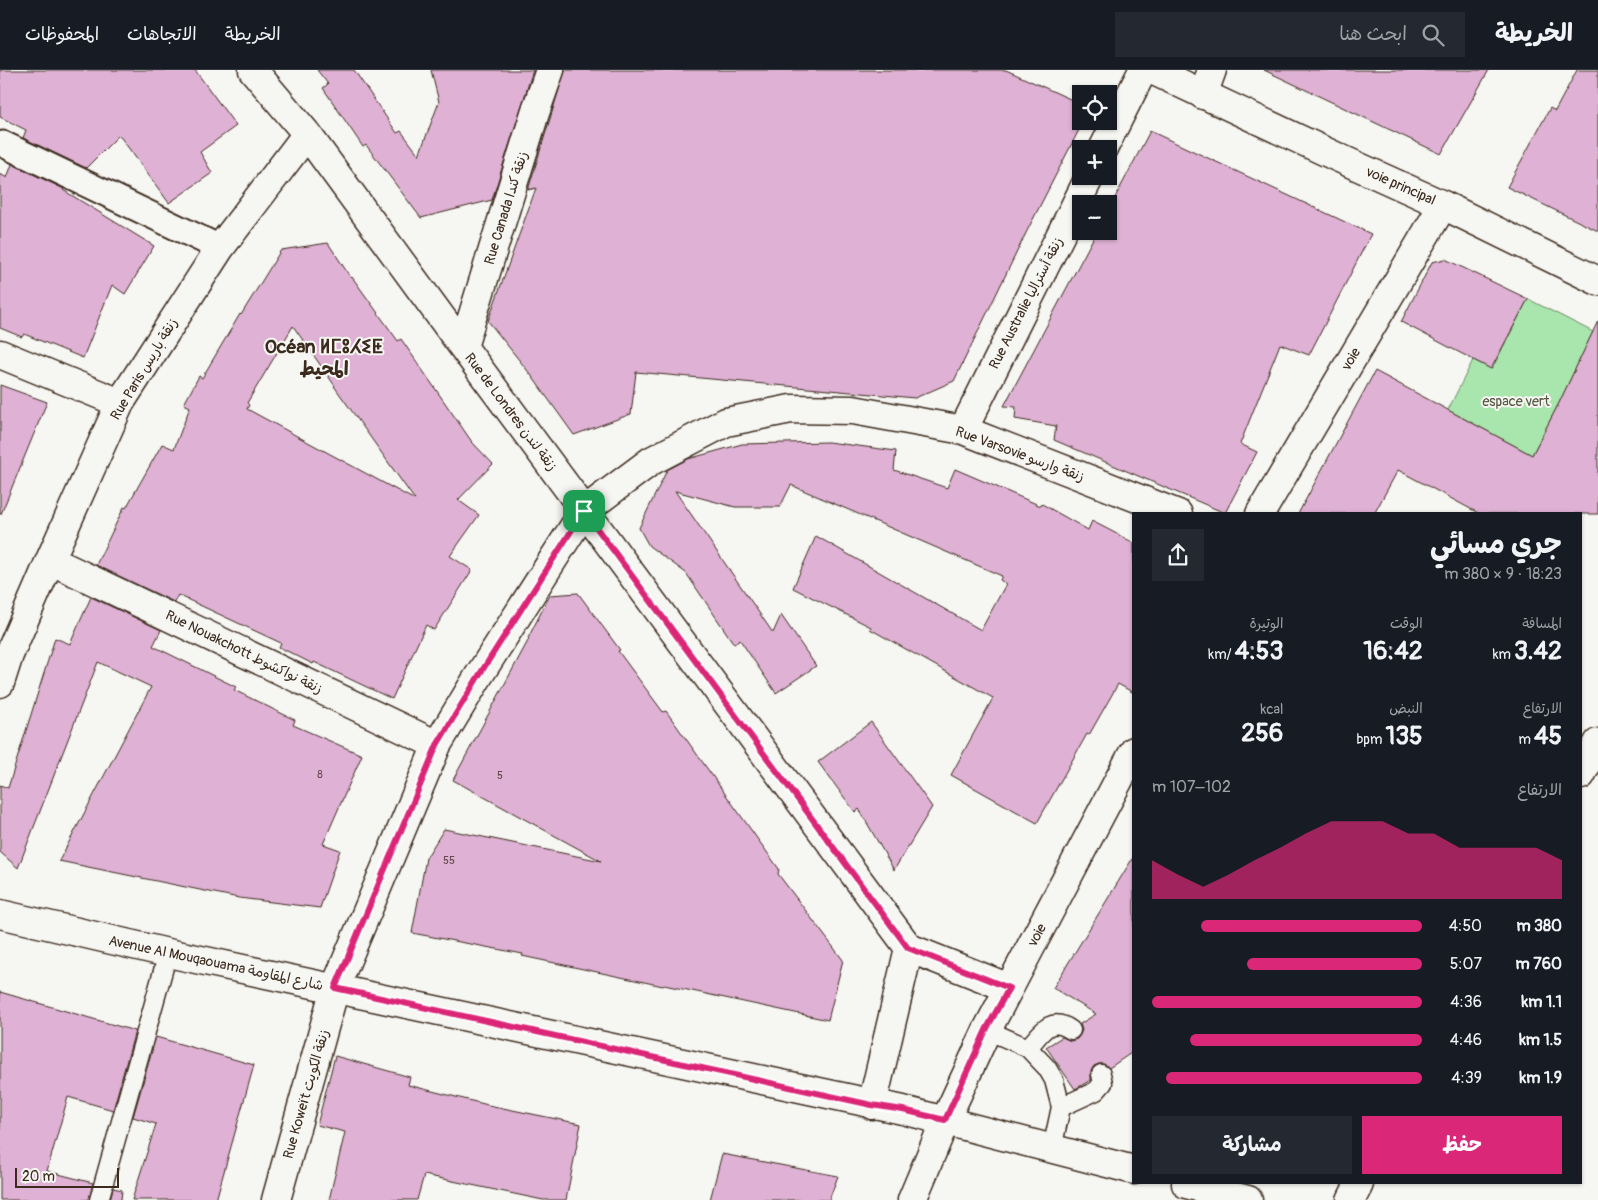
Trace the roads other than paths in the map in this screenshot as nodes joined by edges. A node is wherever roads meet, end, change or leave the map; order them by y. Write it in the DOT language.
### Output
graph roads {
  1 [pos="253,70"];
  2 [pos="550,70"];
  3 [pos="1143,70"];
  4 [pos="1152,70"];
  5 [pos="1212,70"];
  6 [pos="1203,95"];
  7 [pos="307,134"];
  8 [pos="1108,140"];
  9 [pos="3,144"];
  10 [pos="1086,185"];
  11 [pos="1442,204"];
  12 [pos="220,248"];
  13 [pos="1598,280"];
  14 [pos="463,347"];
  15 [pos="0,354"];
  16 [pos="120,403"];
  17 [pos="963,430"];
  18 [pos="584,511"];
  19 [pos="1173,512"];
  20 [pos="1261,512"];
  21 [pos="50,560"];
  22 [pos="5,654"];
  23 [pos="0,683"];
  24 [pos="437,745"];
  25 [pos="1593,746"];
  26 [pos="1132,755"];
  27 [pos="1582,773"];
  28 [pos="0,914"];
  29 [pos="908,948"];
  30 [pos="168,953"];
  31 [pos="335,988"];
  32 [pos="1009,988"];
  33 [pos="986,1030"];
  34 [pos="1071,1030"];
  35 [pos="1028,1048"];
  36 [pos="1101,1074"];
  37 [pos="872,1105"];
  38 [pos="1061,1107"];
  39 [pos="945,1120"];
  40 [pos="1052,1149"];
  41 [pos="1132,1169"];
  42 [pos="1186,1184"];
  43 [pos="1359,1184"];
  44 [pos="1238,1199"];
  45 [pos="99,1200"];
  46 [pos="276,1200"];
  47 [pos="912,1200"];
  48 [pos="1351,1200"];
  1 -- 7 [label="street, Rue de Londres زنقة لندن"];
  2 -- 14 [label="street, Rue Canada زنقة كندا"];
  3 -- 8 [label="street"];
  4 -- 6 [label="street, voie principal"];
  5 -- 6 [label="street"];
  6 -- 11 [label="street, voie principal"];
  7 -- 12 [label="street, Rue Paris زنقة باريس"];
  7 -- 14 [label="street, Rue de Londres زنقة لندن"];
  9 -- 12 [label="street"];
  10 -- 17 [label="street, Rue Australie زنقة أستراليا"];
  11 -- 13 [label="street, voie principal"];
  11 -- 20 [label="street, voie"];
  12 -- 16 [label="street, Rue Paris زنقة باريس"];
  14 -- 18 [label="street, Rue de Londres زنقة لندن"];
  15 -- 16 [label="street"];
  16 -- 21 [label="street, Rue Paris زنقة باريس"];
  17 -- 18 [label="street, Rue Varsovie زنقة وارسو"];
  17 -- 19 [label="street, Rue Varsovie زنقة وارسو"];
  18 -- 24 [label="street, Rue Koweït زنقة الكويت"];
  18 -- 29 [label="street, Rue de Londres زنقة لندن"];
  21 -- 22 [label="street, Rue Paris زنقة باريس"];
  21 -- 24 [label="street, Rue Nouakchott زنقة نواكشوط"];
  22 -- 23 [label="street, Rue Paris زنقة باريس"];
  24 -- 31 [label="street, Rue Koweït زنقة الكويت"];
  25 -- 27 [label="street"];
  26 -- 32 [label="street, voie"];
  28 -- 30 [label="street, Avenue Al Mouqaouama شارع المقاومة"];
  29 -- 32 [label="street"];
  29 -- 37 [label="street"];
  30 -- 31 [label="street, Avenue Al Mouqaouama شارع المقاومة"];
  30 -- 45 [label="lane"];
  31 -- 37 [label="street, Avenue Al Mouqaouama شارع المقاومة"];
  31 -- 46 [label="street, Rue Koweït زنقة الكويت"];
  32 -- 33 [label="street, voie"];
  33 -- 35 [label="lane"];
  33 -- 39 [label="street, voie"];
  34 -- 35 [label="lane"];
  35 -- 38 [label="lane"];
  36 -- 38 [label="lane"];
  37 -- 39 [label="street, Avenue Al Mouqaouama شارع المقاومة"];
  38 -- 40 [label="lane"];
  39 -- 40 [label="street, Avenue Al Mouqaouama شارع المقاومة"];
  39 -- 47 [label="street, voie"];
  40 -- 41 [label="street, Avenue Al Mouqaouama شارع المقاومة"];
  42 -- 44 [label="street"];
  43 -- 48 [label="street"];
}
